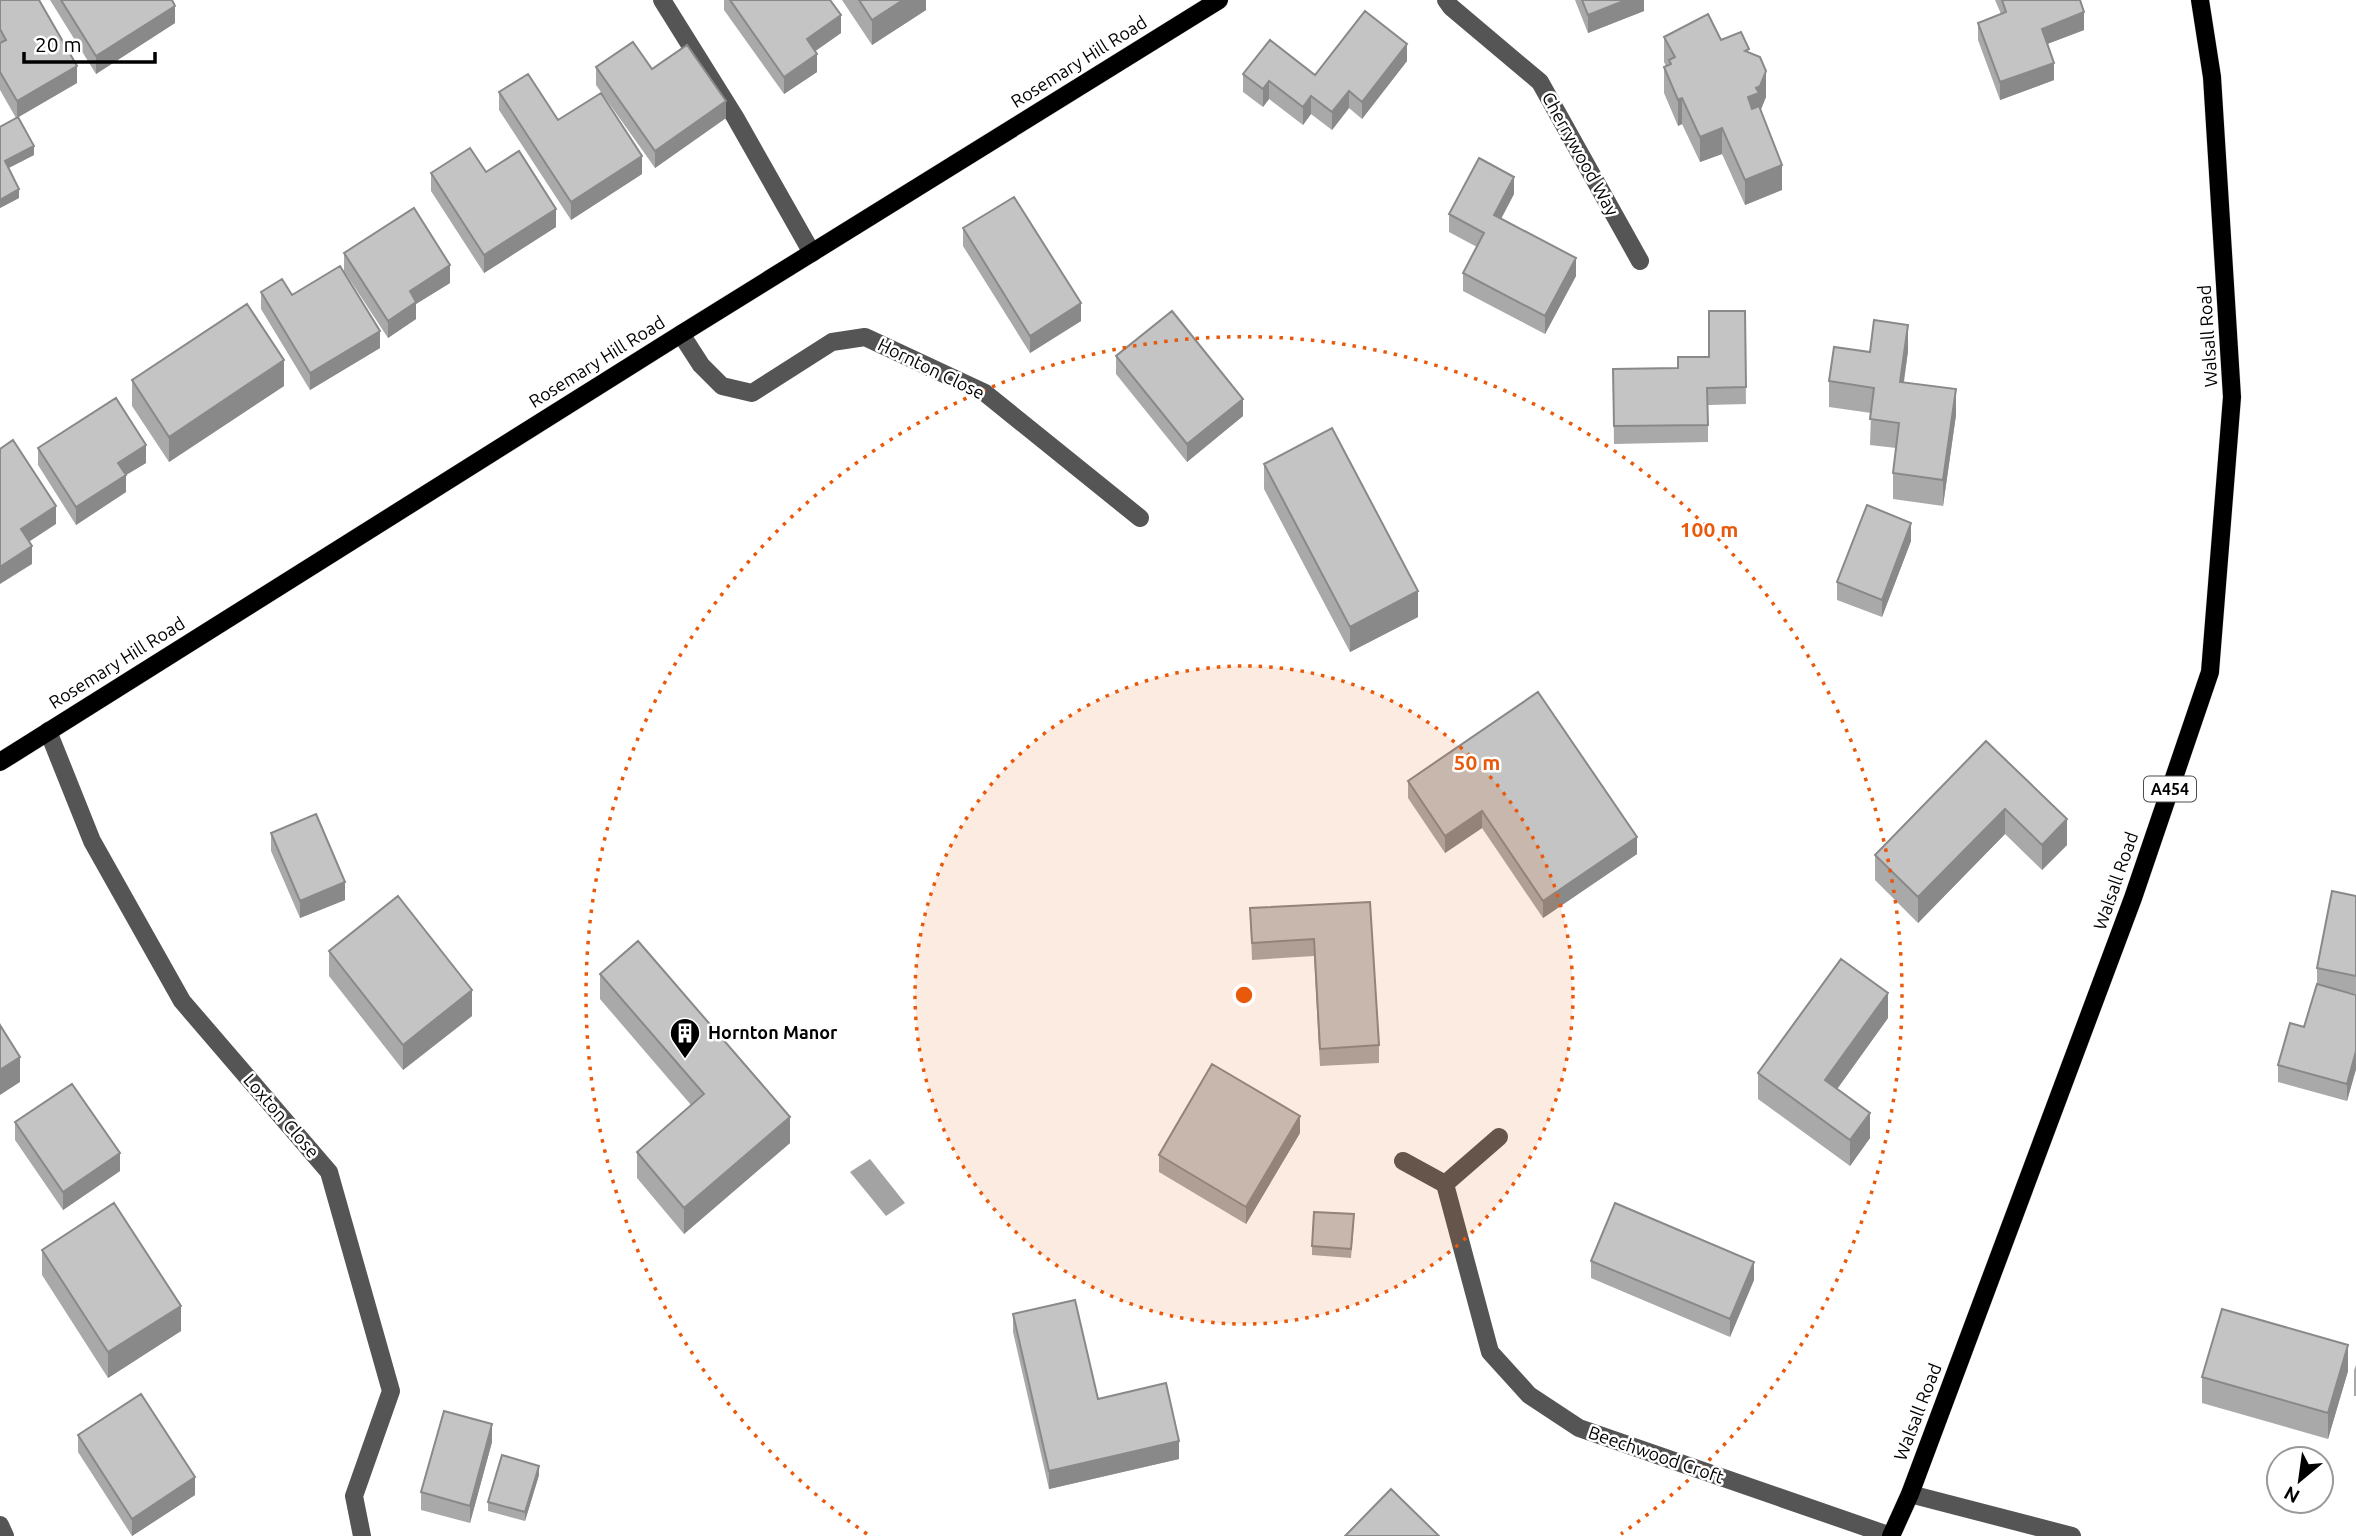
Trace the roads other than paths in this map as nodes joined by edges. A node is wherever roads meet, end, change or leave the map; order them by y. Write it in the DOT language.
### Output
graph roads {
  1 [pos="662,0"];
  2 [pos="1219,0"];
  3 [pos="1446,0"];
  4 [pos="2200,0"];
  5 [pos="812,253"];
  6 [pos="1640,261"];
  7 [pos="681,334"];
  8 [pos="1140,518"];
  9 [pos="48,731"];
  10 [pos="0,762"];
  11 [pos="1499,1137"];
  12 [pos="1403,1161"];
  13 [pos="1445,1184"];
  14 [pos="1910,1493"];
  15 [pos="0,1525"];
  16 [pos="5,1536"];
  17 [pos="362,1536"];
  18 [pos="1891,1536"];
  19 [pos="2073,1536"];
  1 -- 5 [label="street"];
  2 -- 5 [label="main road, Rosemary Hill Road"];
  3 -- 6 [label="street, Cherrywood Way"];
  4 -- 14 [label="main road, Walsall Road / A454"];
  5 -- 7 [label="main road, Rosemary Hill Road"];
  7 -- 8 [label="street, Hornton Close"];
  7 -- 9 [label="main road, Rosemary Hill Road"];
  9 -- 10 [label="main road, Rosemary Hill Road"];
  9 -- 17 [label="street, Loxton Close"];
  11 -- 13 [label="street"];
  12 -- 13 [label="street"];
  13 -- 18 [label="street, Beechwood Croft"];
  14 -- 18 [label="main road, Walsall Road / A454"];
  14 -- 19 [label="street"];
  15 -- 16 [label="street"];
}
